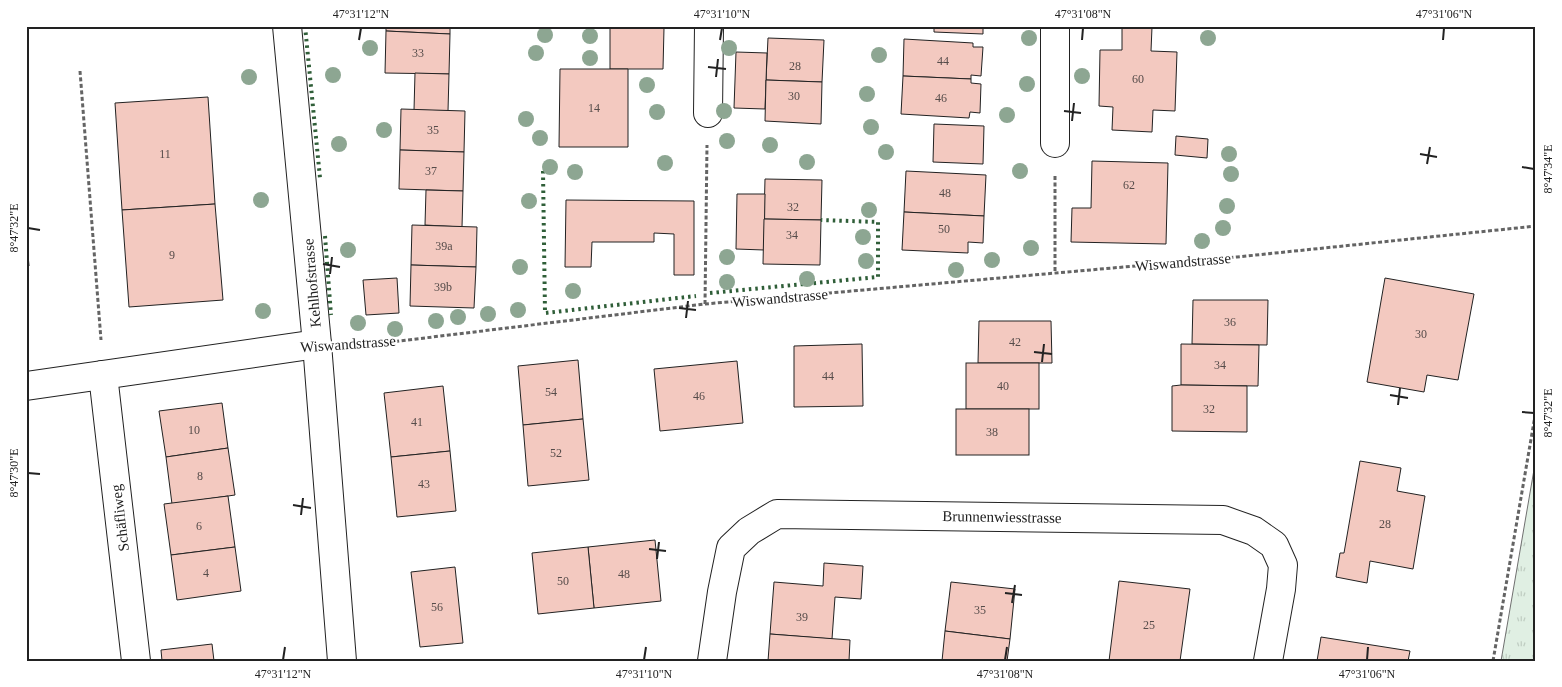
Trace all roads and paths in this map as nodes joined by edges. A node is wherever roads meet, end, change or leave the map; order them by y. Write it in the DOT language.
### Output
graph roads {
  1 [pos="286,26"];
  2 [pos="709,26"];
  3 [pos="1055,26"];
  4 [pos="80,71"];
  5 [pos="708,113"];
  6 [pos="1054,142"];
  7 [pos="1536,226"];
  8 [pos="1055,272"];
  9 [pos="705,304"];
  10 [pos="317,344"];
  11 [pos="103,375"];
  12 [pos="26,386"];
  13 [pos="1536,410"];
  14 [pos="136,661"];
  15 [pos="342,661"];
  16 [pos="712,661"];
  17 [pos="1268,661"];
  18 [pos="1493,661"];
  1 -- 10 [label="street, Kehlhofstrasse"];
  2 -- 5 [label="street"];
  3 -- 6 [label="street"];
  4 -- 11 [label="path"];
  5 -- 9 [label="path"];
  6 -- 8 [label="path"];
  7 -- 8 [label="path, Wiswandstrasse"];
  8 -- 9 [label="path, Wiswandstrasse"];
  9 -- 10 [label="path, Wiswandstrasse"];
  10 -- 11 [label="street, Wiswandstrasse"];
  10 -- 15 [label="street, Kehlhofstrasse"];
  11 -- 12 [label="street, Wiswandstrasse"];
  11 -- 14 [label="street, Schäfliweg"];
  13 -- 18 [label="path"];
  16 -- 17 [label="street, Brunnenwiesstrasse"];
}
